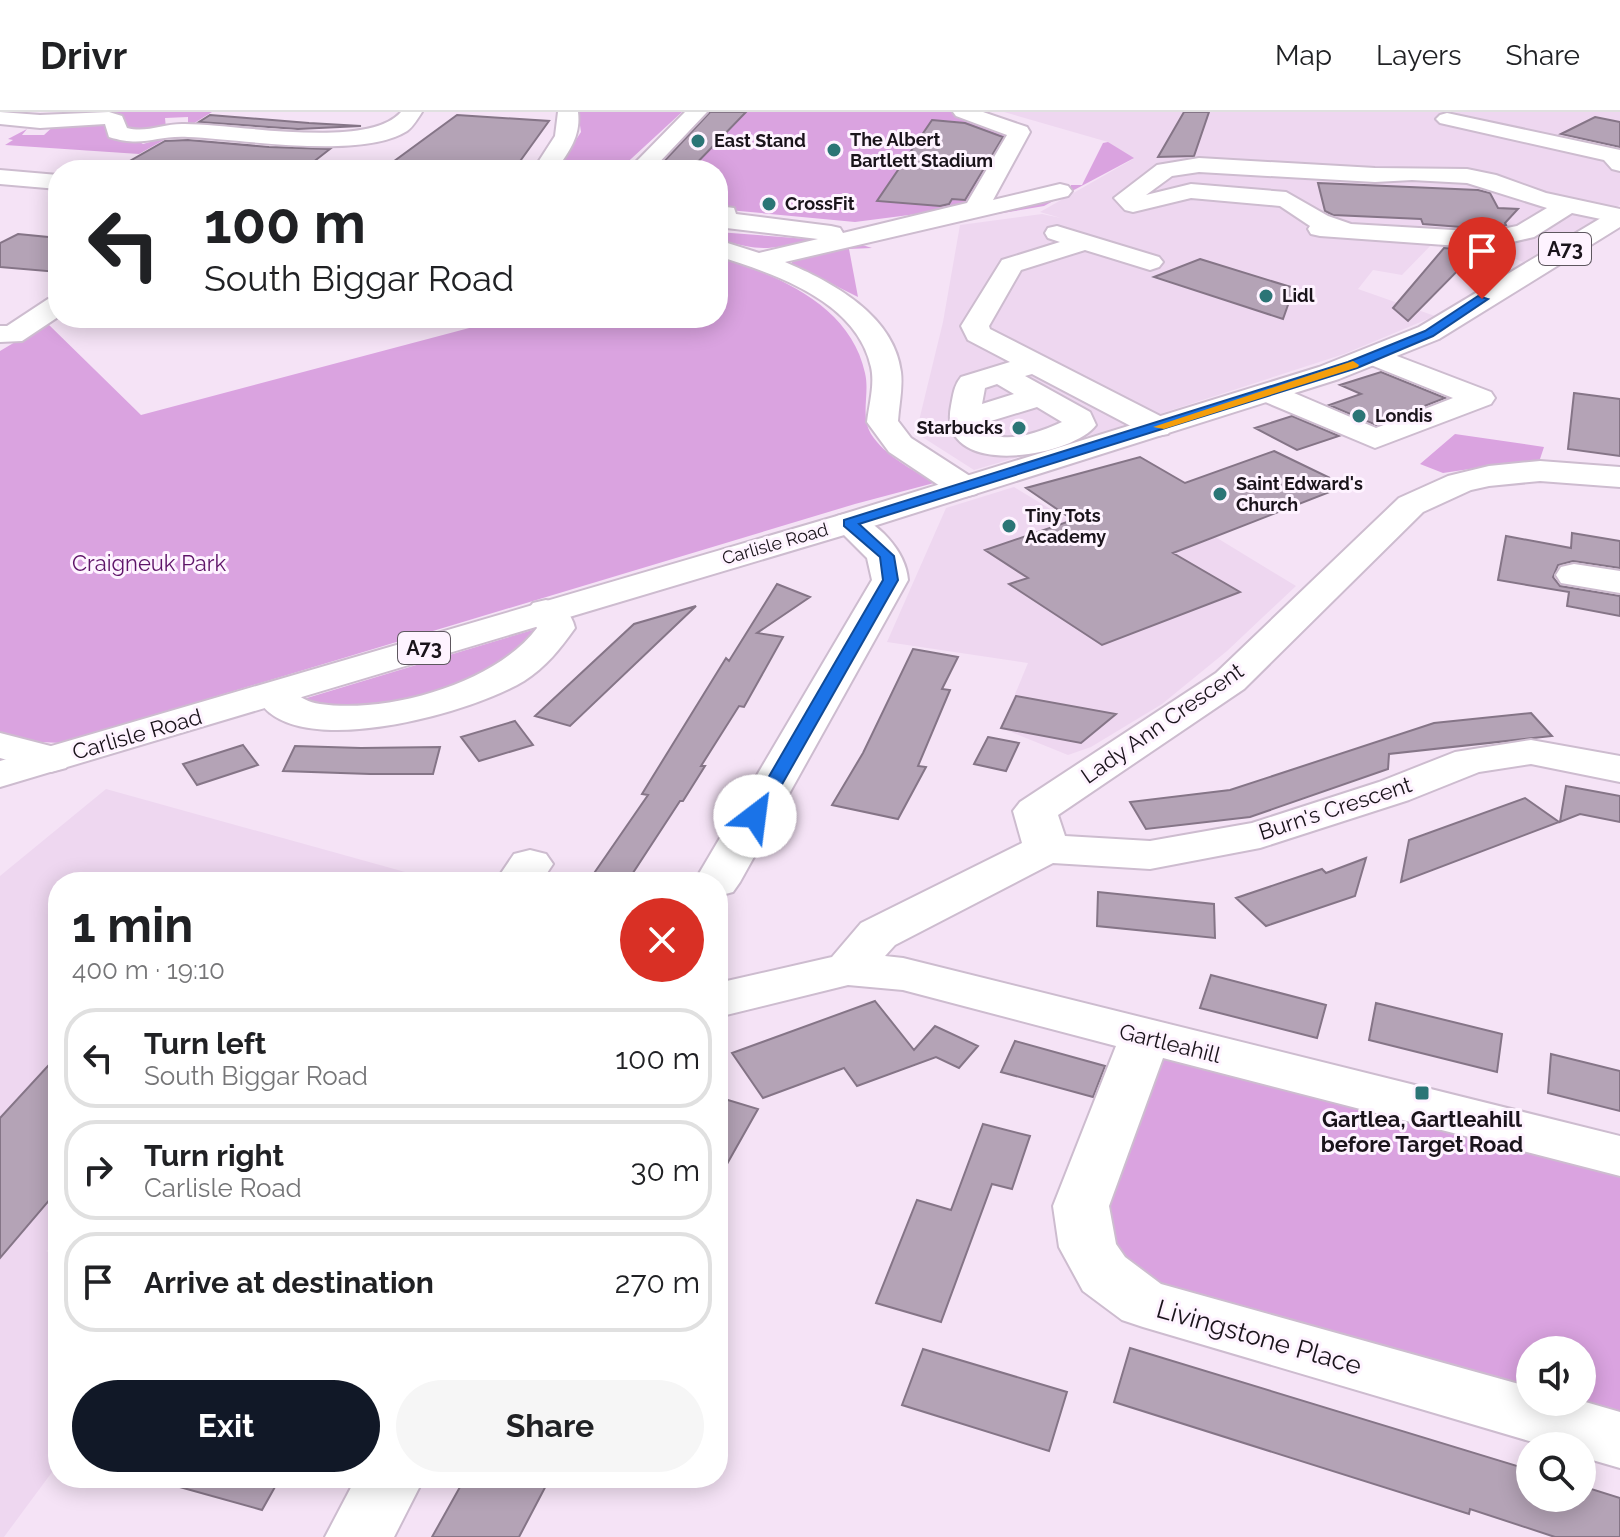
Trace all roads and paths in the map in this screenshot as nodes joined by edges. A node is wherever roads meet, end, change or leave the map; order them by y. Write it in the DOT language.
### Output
graph roads {
  1 [pos="412,112"];
  2 [pos="568,112"];
  3 [pos="697,112"];
  4 [pos="963,112"];
  5 [pos="82,113"];
  6 [pos="0,118"];
  7 [pos="1447,119"];
  8 [pos="310,140"];
  9 [pos="278,160"];
  10 [pos="551,160"];
  11 [pos="649,160"];
  12 [pos="1620,164"];
  13 [pos="0,177"];
  14 [pos="48,181"];
  15 [pos="1060,191"];
  16 [pos="1133,205"];
  17 [pos="1568,205"];
  18 [pos="976,208"];
  19 [pos="1620,216"];
  20 [pos="1177,218"];
  21 [pos="728,221"];
  22 [pos="1039,227"];
  23 [pos="1291,227"];
  24 [pos="1349,231"];
  25 [pos="846,239"];
  26 [pos="1084,241"];
  27 [pos="886,247"];
  28 [pos="728,251"];
  29 [pos="758,261"];
  30 [pos="1150,262"];
  31 [pos="48,311"];
  32 [pos="6,334"];
  33 [pos="1376,357"];
  34 [pos="1033,364"];
  35 [pos="1000,374"];
  36 [pos="1269,393"];
  37 [pos="1040,396"];
  38 [pos="964,419"];
  39 [pos="1157,427"];
  40 [pos="1609,475"];
  41 [pos="964,487"];
  42 [pos="849,523"];
  43 [pos="1574,575"];
  44 [pos="1620,582"];
  45 [pos="546,611"];
  46 [pos="274,694"];
  47 [pos="0,745"];
  48 [pos="51,759"];
  49 [pos="1620,769"];
  50 [pos="0,774"];
  51 [pos="1046,849"];
  52 [pos="723,872"];
  53 [pos="848,969"];
  54 [pos="728,998"];
  55 [pos="1145,1037"];
  56 [pos="1620,1156"];
  57 [pos="1620,1440"];
  58 [pos="386,1488"];
  59 [pos="359,1537"];
  1 -- 8 [label="street"];
  2 -- 10 [label="street"];
  3 -- 11 [label="street"];
  4 -- 18 [label="street"];
  5 -- 6 [label="street"];
  5 -- 8 [label="street"];
  7 -- 12 [label="street"];
  8 -- 9 [label="street"];
  13 -- 14 [label="street"];
  15 -- 18 [label="street"];
  16 -- 17 [label="street"];
  16 -- 20 [label="street"];
  16 -- 24 [label="street"];
  17 -- 19 [label="street"];
  17 -- 24 [label="street"];
  18 -- 25 [label="street"];
  19 -- 33 [label="street, Carlisle Road / A73"];
  21 -- 25 [label="street"];
  22 -- 26 [label="street"];
  23 -- 24 [label="street"];
  25 -- 27 [label="street"];
  25 -- 29 [label="street"];
  26 -- 30 [label="street"];
  26 -- 34 [label="street"];
  28 -- 29 [label="street"];
  29 -- 41 [label="street"];
  31 -- 32 [label="street"];
  33 -- 36 [label="street, Carlisle Road / A73"];
  33 -- 36 [label="street"];
  34 -- 35 [label="street"];
  34 -- 39 [label="street"];
  35 -- 37 [label="street"];
  35 -- 38 [label="street"];
  36 -- 39 [label="street, Carlisle Road / A73"];
  37 -- 38 [label="street"];
  37 -- 38 [label="street"];
  39 -- 41 [label="street, Carlisle Road / A73"];
  40 -- 51 [label="street, Lady Ann Crescent"];
  41 -- 42 [label="street, Carlisle Road / A73"];
  42 -- 45 [label="street, Carlisle Road / A73"];
  42 -- 52 [label="street"];
  43 -- 44 [label="street"];
  45 -- 46 [label="street, Carlisle Road / A73"];
  45 -- 46 [label="street"];
  46 -- 48 [label="street, Carlisle Road / A73"];
  47 -- 48 [label="street"];
  48 -- 50 [label="street, Carlisle Road / A73"];
  49 -- 51 [label="street, Burn's Crescent"];
  51 -- 53 [label="street"];
  53 -- 54 [label="street, Gartleahill"];
  53 -- 55 [label="street, Gartleahill"];
  55 -- 56 [label="street, Gartleahill"];
  55 -- 57 [label="street, Livingstone Place"];
  58 -- 59 [label="street"];
}
